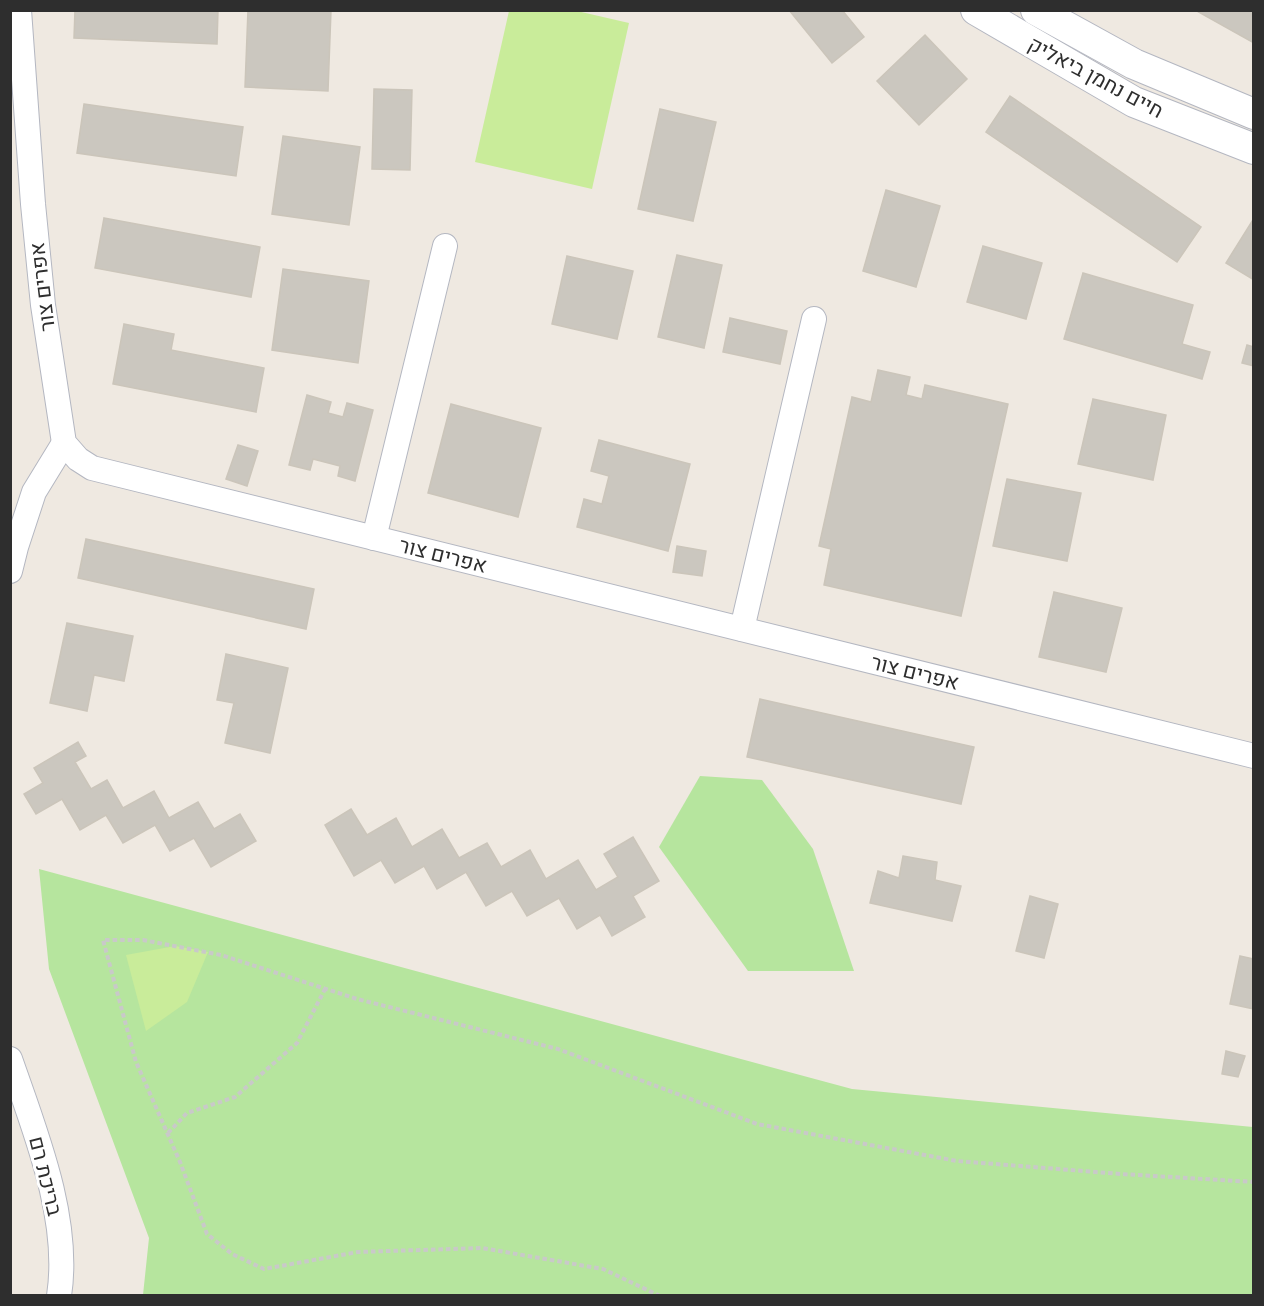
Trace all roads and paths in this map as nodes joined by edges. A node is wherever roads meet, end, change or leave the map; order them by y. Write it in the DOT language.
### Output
graph roads {
  1 [pos="19,10"];
  2 [pos="976,10"];
  3 [pos="1036,10"];
  4 [pos="1254,114"];
  5 [pos="1254,150"];
  6 [pos="445,246"];
  7 [pos="814,319"];
  8 [pos="64,443"];
  9 [pos="374,538"];
  10 [pos="10,571"];
  11 [pos="742,629"];
  12 [pos="1254,756"];
  13 [pos="325,989"];
  14 [pos="10,1059"];
  15 [pos="168,1133"];
  16 [pos="1254,1182"];
  17 [pos="59,1296"];
  18 [pos="660,1296"];
  1 -- 8 [label="street, אפרים צור"];
  2 -- 5 [label="street, חיים נחמן ביאליק"];
  3 -- 4 [label="street, חיים נחמן ביאליק"];
  6 -- 9 [label="street"];
  7 -- 11 [label="street"];
  8 -- 9 [label="street, אפרים צור"];
  8 -- 10 [label="street"];
  9 -- 11 [label="street, אפרים צור"];
  11 -- 12 [label="street, אפרים צור"];
  13 -- 15 [label="path"];
  13 -- 15 [label="path"];
  13 -- 16 [label="path"];
  14 -- 17 [label="street, בריכת רם"];
  15 -- 18 [label="path"];
}
